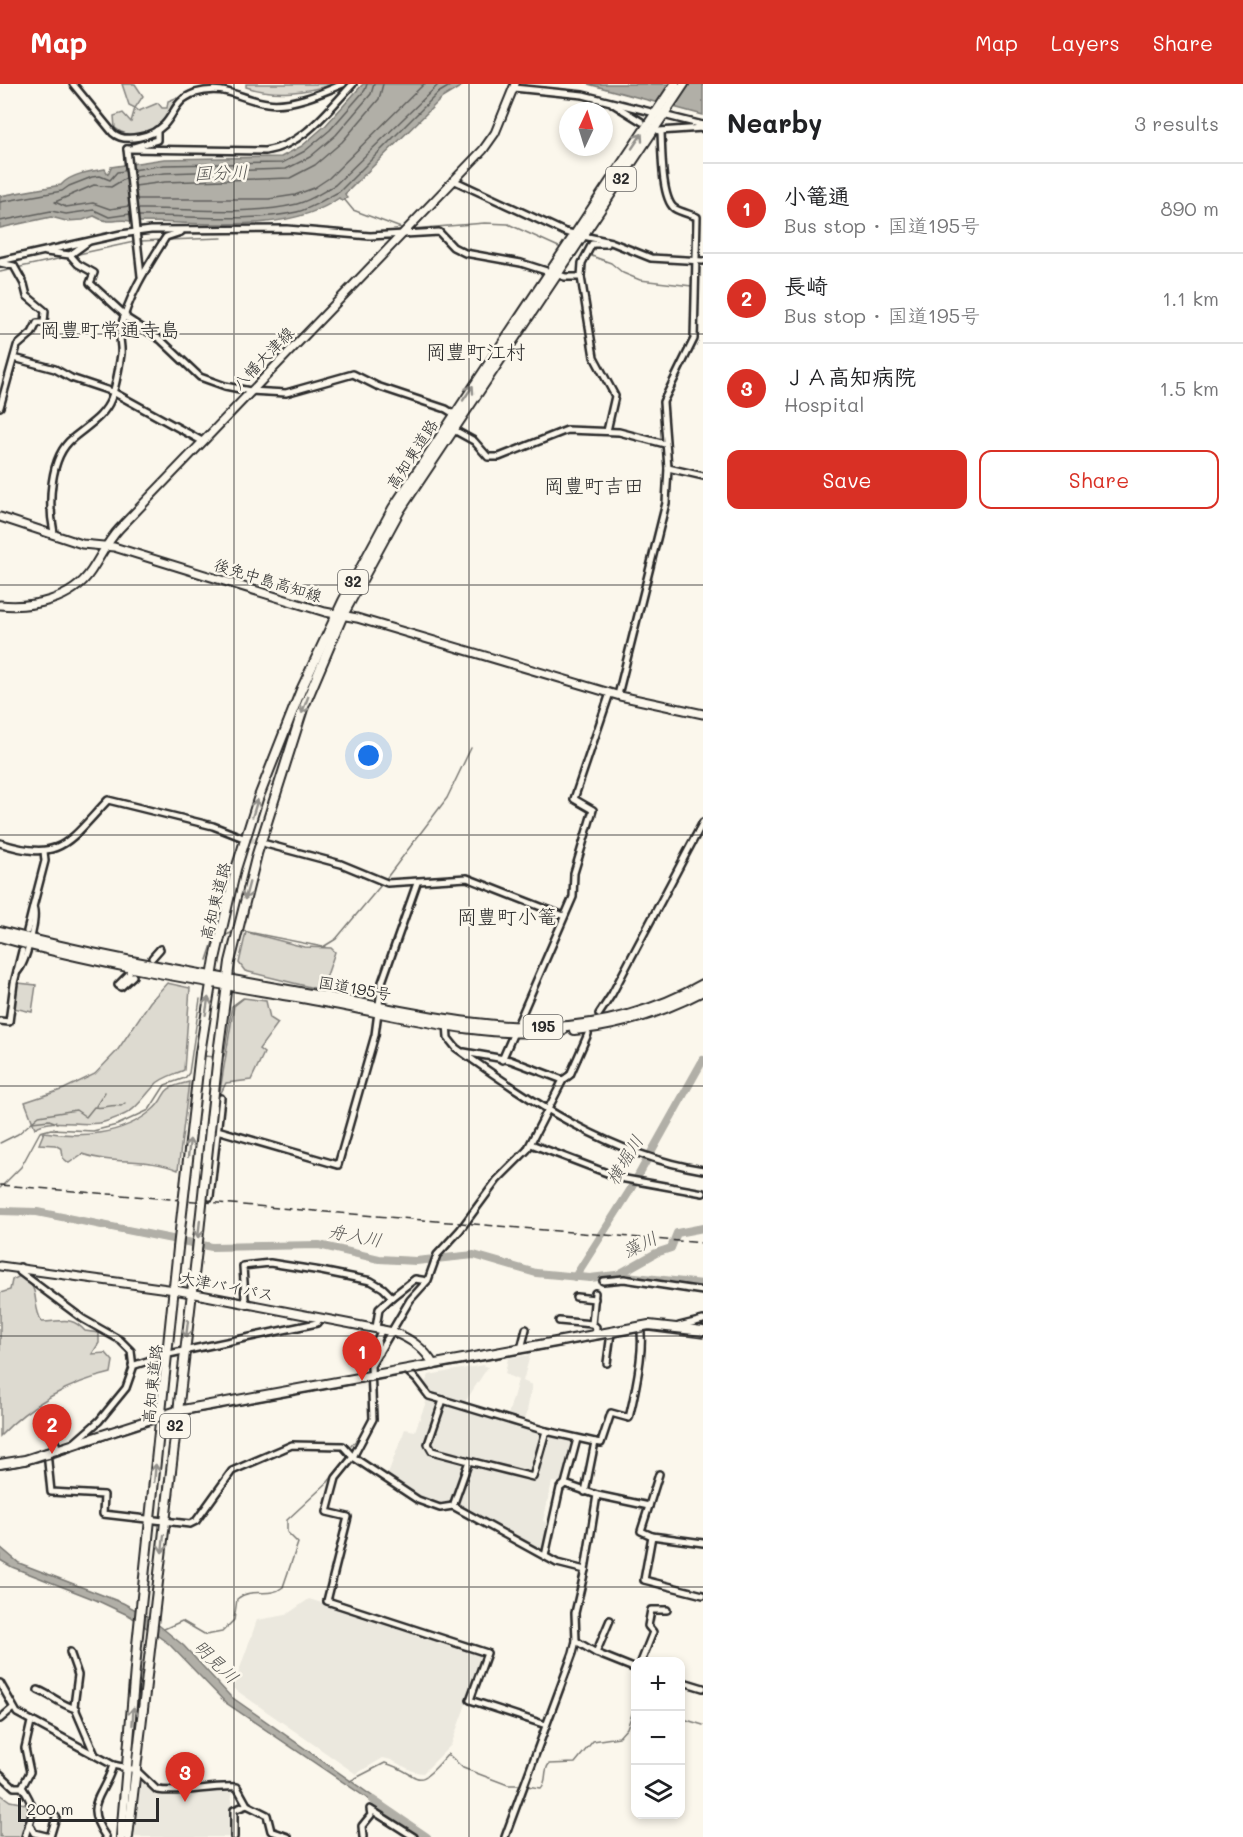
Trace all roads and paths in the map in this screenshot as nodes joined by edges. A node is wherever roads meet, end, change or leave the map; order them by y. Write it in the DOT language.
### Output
graph roads {
  1 [pos="73,84"];
  2 [pos="343,84"];
  3 [pos="353,84"];
  4 [pos="675,84"];
  5 [pos="684,84"];
  6 [pos="515,86"];
  7 [pos="609,101"];
  8 [pos="656,112"];
  9 [pos="665,115"];
  10 [pos="642,122"];
  11 [pos="703,127"];
  12 [pos="157,130"];
  13 [pos="127,151"];
  14 [pos="453,180"];
  15 [pos="184,231"];
  16 [pos="136,232"];
  17 [pos="400,235"];
  18 [pos="575,239"];
  19 [pos="89,241"];
  20 [pos="611,242"];
  21 [pos="42,252"];
  22 [pos="30,254"];
  23 [pos="70,255"];
  24 [pos="0,262"];
  25 [pos="700,262"];
  26 [pos="14,266"];
  27 [pos="552,274"];
  28 [pos="141,276"];
  29 [pos="581,278"];
  30 [pos="126,316"];
  31 [pos="14,358"];
  32 [pos="250,391"];
  33 [pos="113,392"];
  34 [pos="0,407"];
  35 [pos="454,414"];
  36 [pos="453,430"];
  37 [pos="608,431"];
  38 [pos="202,441"];
  39 [pos="665,444"];
  40 [pos="668,468"];
  41 [pos="703,476"];
  42 [pos="0,518"];
  43 [pos="54,533"];
  44 [pos="106,544"];
  45 [pos="0,605"];
  46 [pos="340,615"];
  47 [pos="614,694"];
  48 [pos="703,714"];
  49 [pos="703,822"];
  50 [pos="241,837"];
  51 [pos="0,843"];
  52 [pos="266,844"];
  53 [pos="44,851"];
  54 [pos="417,883"];
  55 [pos="564,916"];
  56 [pos="0,931"];
  57 [pos="0,937"];
  58 [pos="27,941"];
  59 [pos="160,949"];
  60 [pos="152,958"];
  61 [pos="211,980"];
  62 [pos="228,983"];
  63 [pos="703,984"];
  64 [pos="703,991"];
  65 [pos="375,1008"];
  66 [pos="599,1014"];
  67 [pos="0,1021"];
  68 [pos="447,1021"];
  69 [pos="516,1030"];
  70 [pos="588,1034"];
  71 [pos="461,1052"];
  72 [pos="502,1060"];
  73 [pos="563,1080"];
  74 [pos="221,1098"];
  75 [pos="549,1109"];
  76 [pos="218,1130"];
  77 [pos="531,1144"];
  78 [pos="703,1170"];
  79 [pos="703,1193"];
  80 [pos="210,1197"];
  81 [pos="0,1266"];
  82 [pos="20,1268"];
  83 [pos="427,1281"];
  84 [pos="603,1281"];
  85 [pos="175,1290"];
  86 [pos="703,1291"];
  87 [pos="191,1293"];
  88 [pos="392,1297"];
  89 [pos="576,1297"];
  90 [pos="248,1305"];
  91 [pos="320,1318"];
  92 [pos="703,1320"];
  93 [pos="559,1321"];
  94 [pos="592,1324"];
  95 [pos="679,1326"];
  96 [pos="640,1327"];
  97 [pos="379,1329"];
  98 [pos="526,1329"];
  99 [pos="703,1331"];
  100 [pos="393,1332"];
  101 [pos="611,1333"];
  102 [pos="596,1336"];
  103 [pos="521,1349"];
  104 [pos="184,1353"];
  105 [pos="379,1353"];
  106 [pos="169,1354"];
  107 [pos="607,1363"];
  108 [pos="434,1365"];
  109 [pos="132,1366"];
  110 [pos="406,1370"];
  111 [pos="370,1377"];
  112 [pos="443,1400"];
  113 [pos="177,1410"];
  114 [pos="162,1414"];
  115 [pos="47,1422"];
  116 [pos="546,1431"];
  117 [pos="577,1439"];
  118 [pos="595,1442"];
  119 [pos="74,1443"];
  120 [pos="58,1449"];
  121 [pos="47,1452"];
  122 [pos="353,1457"];
  123 [pos="469,1461"];
  124 [pos="0,1464"];
  125 [pos="659,1474"];
  126 [pos="565,1484"];
  127 [pos="585,1492"];
  128 [pos="597,1495"];
  129 [pos="453,1506"];
  130 [pos="649,1506"];
  131 [pos="152,1520"];
  132 [pos="166,1521"];
  133 [pos="652,1536"];
  134 [pos="703,1543"];
  135 [pos="545,1556"];
  136 [pos="585,1570"];
  137 [pos="703,1595"];
  138 [pos="667,1610"];
  139 [pos="610,1620"];
  140 [pos="576,1641"];
  141 [pos="70,1652"];
  142 [pos="596,1653"];
  143 [pos="643,1657"];
  144 [pos="631,1667"];
  145 [pos="685,1682"];
  146 [pos="0,1683"];
  147 [pos="703,1688"];
  148 [pos="38,1690"];
  149 [pos="13,1708"];
  150 [pos="76,1709"];
  151 [pos="0,1719"];
  152 [pos="31,1722"];
  153 [pos="546,1725"];
  154 [pos="95,1755"];
  155 [pos="113,1765"];
  156 [pos="132,1769"];
  157 [pos="0,1774"];
  158 [pos="22,1787"];
  159 [pos="247,1805"];
  160 [pos="56,1817"];
  161 [pos="29,1824"];
  162 [pos="25,1837"];
  163 [pos="106,1837"];
  164 [pos="121,1837"];
  165 [pos="128,1837"];
  166 [pos="234,1837"];
  167 [pos="288,1837"];
  168 [pos="363,1837"];
  169 [pos="414,1837"];
  170 [pos="505,1837"];
  1 -- 12 [label="street"];
  2 -- 12 [label="street"];
  3 -- 13 [label="street"];
  4 -- 8 [label="highway, 高知東道路 / 32"];
  5 -- 9 [label="highway, 高知東道路 / 32"];
  6 -- 7 [label="street"];
  6 -- 14 [label="main road, 八幡大津線"];
  7 -- 8 [label="street"];
  7 -- 10 [label="street"];
  8 -- 9 [label="street"];
  18 -- 8 [label="highway, 高知東道路 / 32, one-way"];
  9 -- 11 [label="street"];
  9 -- 18 [label="highway, 高知東道路 / 32"];
  11 -- 25 [label="street"];
  12 -- 13 [label="street"];
  13 -- 16 [label="street"];
  14 -- 17 [label="main road, 八幡大津線"];
  14 -- 18 [label="street"];
  15 -- 16 [label="street"];
  15 -- 17 [label="street"];
  15 -- 28 [label="street"];
  16 -- 19 [label="street"];
  16 -- 28 [label="street"];
  17 -- 27 [label="street"];
  17 -- 32 [label="main road, 八幡大津線"];
  18 -- 20 [label="street"];
  18 -- 27 [label="highway, 高知東道路 / 32"];
  19 -- 21 [label="street"];
  19 -- 23 [label="street"];
  20 -- 25 [label="street"];
  20 -- 29 [label="street"];
  21 -- 22 [label="street"];
  21 -- 23 [label="street"];
  22 -- 24 [label="street"];
  22 -- 26 [label="street"];
  23 -- 30 [label="street"];
  24 -- 26 [label="street"];
  25 -- 39 [label="street"];
  26 -- 31 [label="street"];
  27 -- 29 [label="street"];
  35 -- 27 [label="highway, 高知東道路 / 32, one-way"];
  27 -- 36 [label="highway, 高知東道路 / 32"];
  28 -- 30 [label="street"];
  29 -- 37 [label="street"];
  30 -- 32 [label="street"];
  30 -- 33 [label="street"];
  31 -- 33 [label="street"];
  31 -- 34 [label="street"];
  32 -- 35 [label="street"];
  32 -- 38 [label="main road, 八幡大津線"];
  33 -- 38 [label="street"];
  33 -- 43 [label="street"];
  35 -- 36 [label="street"];
  35 -- 46 [label="highway, 高知東道路 / 32"];
  36 -- 37 [label="street"];
  36 -- 46 [label="highway, 高知東道路 / 32"];
  37 -- 39 [label="street"];
  38 -- 44 [label="main road, 八幡大津線"];
  39 -- 40 [label="street"];
  40 -- 41 [label="street"];
  40 -- 47 [label="street"];
  42 -- 43 [label="main road, 後免中島高知線"];
  43 -- 44 [label="main road, 後免中島高知線"];
  44 -- 45 [label="main road, 八幡大津線"];
  44 -- 46 [label="main road, 後免中島高知線"];
  46 -- 47 [label="main road, 後免中島高知線"];
  61 -- 46 [label="highway, 高知東道路 / 32, one-way"];
  46 -- 62 [label="highway, 高知東道路 / 32, one-way"];
  47 -- 48 [label="main road, 後免中島高知線"];
  47 -- 55 [label="street"];
  49 -- 66 [label="street"];
  50 -- 53 [label="street"];
  51 -- 53 [label="street"];
  52 -- 54 [label="street"];
  53 -- 58 [label="street"];
  54 -- 55 [label="street"];
  54 -- 65 [label="street"];
  55 -- 69 [label="street"];
  56 -- 58 [label="highway, 国道195号 / 195"];
  57 -- 58 [label="highway, 国道195号 / 195"];
  58 -- 61 [label="highway, 国道195号 / 195"];
  58 -- 61 [label="highway, 国道195号 / 195"];
  58 -- 67 [label="street"];
  59 -- 60 [label="street"];
  61 -- 62 [label="highway, 国道195号 / 195"];
  85 -- 61 [label="highway, 高知東道路 / 32, one-way, bridge"];
  62 -- 65 [label="highway, 国道195号 / 195"];
  62 -- 87 [label="highway, 高知東道路 / 32, one-way, bridge"];
  63 -- 69 [label="highway, 国道195号 / 195"];
  64 -- 69 [label="highway, 国道195号 / 195"];
  65 -- 68 [label="highway, 国道195号 / 195"];
  65 -- 76 [label="street"];
  68 -- 69 [label="highway, 国道195号 / 195"];
  68 -- 71 [label="street"];
  69 -- 72 [label="street"];
  70 -- 73 [label="street"];
  71 -- 72 [label="street"];
  71 -- 75 [label="street"];
  72 -- 73 [label="street"];
  73 -- 75 [label="street"];
  74 -- 76 [label="street"];
  75 -- 77 [label="street"];
  75 -- 78 [label="street"];
  76 -- 80 [label="street"];
  77 -- 79 [label="street"];
  77 -- 83 [label="street"];
  81 -- 82 [label="main road, 大津バイパス"];
  82 -- 85 [label="main road, 大津バイパス"];
  82 -- 109 [label="street"];
  83 -- 88 [label="street"];
  83 -- 100 [label="street"];
  84 -- 86 [label="street"];
  85 -- 87 [label="main road, 大津バイパス"];
  85 -- 106 [label="highway, 高知東道路 / 32"];
  87 -- 90 [label="main road, 大津バイパス"];
  87 -- 104 [label="highway, 高知東道路 / 32, one-way"];
  88 -- 90 [label="street"];
  88 -- 97 [label="street"];
  89 -- 94 [label="street"];
  90 -- 91 [label="main road, 大津バイパス"];
  91 -- 97 [label="main road, 大津バイパス"];
  91 -- 104 [label="street"];
  92 -- 95 [label="street"];
  93 -- 94 [label="street"];
  94 -- 102 [label="street"];
  95 -- 96 [label="highway"];
  95 -- 99 [label="highway"];
  96 -- 101 [label="highway"];
  96 -- 118 [label="street"];
  97 -- 100 [label="main road, 大津バイパス"];
  97 -- 105 [label="street"];
  98 -- 103 [label="street"];
  100 -- 105 [label="street"];
  100 -- 108 [label="main road, 大津バイパス"];
  101 -- 102 [label="highway"];
  101 -- 107 [label="street"];
  102 -- 103 [label="highway"];
  103 -- 108 [label="highway"];
  104 -- 106 [label="street"];
  104 -- 113 [label="highway, 高知東道路 / 32"];
  105 -- 111 [label="street"];
  106 -- 109 [label="street"];
  106 -- 114 [label="highway, 高知東道路 / 32"];
  108 -- 110 [label="highway"];
  109 -- 119 [label="street"];
  110 -- 111 [label="highway"];
  110 -- 112 [label="street"];
  111 -- 113 [label="highway"];
  111 -- 122 [label="street"];
  112 -- 116 [label="street"];
  112 -- 123 [label="street"];
  113 -- 114 [label="highway"];
  113 -- 132 [label="highway, 高知東道路 / 32"];
  114 -- 119 [label="highway"];
  131 -- 114 [label="highway, 高知東道路 / 32, one-way"];
  115 -- 120 [label="street"];
  116 -- 117 [label="street"];
  116 -- 123 [label="street"];
  117 -- 118 [label="street"];
  117 -- 126 [label="street"];
  118 -- 127 [label="street"];
  119 -- 120 [label="highway"];
  120 -- 121 [label="highway"];
  121 -- 124 [label="highway"];
  121 -- 131 [label="street"];
  122 -- 129 [label="street"];
  122 -- 132 [label="street"];
  122 -- 153 [label="street"];
  123 -- 129 [label="street"];
  125 -- 130 [label="street"];
  126 -- 127 [label="street"];
  126 -- 135 [label="street"];
  127 -- 128 [label="street"];
  128 -- 130 [label="street"];
  128 -- 136 [label="street"];
  129 -- 135 [label="street"];
  130 -- 133 [label="street"];
  131 -- 132 [label="street"];
  156 -- 131 [label="highway, 高知東道路 / 32, one-way"];
  132 -- 156 [label="highway, 高知東道路 / 32, one-way"];
  133 -- 134 [label="street"];
  133 -- 137 [label="street"];
  135 -- 136 [label="street"];
  136 -- 140 [label="street"];
  138 -- 143 [label="street"];
  139 -- 142 [label="street"];
  140 -- 142 [label="street"];
  140 -- 153 [label="street"];
  141 -- 150 [label="street"];
  142 -- 144 [label="street"];
  145 -- 147 [label="street"];
  146 -- 149 [label="street"];
  148 -- 150 [label="street"];
  149 -- 151 [label="street"];
  149 -- 152 [label="street"];
  150 -- 154 [label="street"];
  152 -- 154 [label="street"];
  152 -- 158 [label="street"];
  153 -- 170 [label="street"];
  154 -- 155 [label="street"];
  155 -- 156 [label="street"];
  155 -- 163 [label="street"];
  156 -- 159 [label="street"];
  156 -- 164 [label="highway, 高知東道路 / 32"];
  156 -- 165 [label="highway, 高知東道路 / 32"];
  157 -- 158 [label="street"];
  158 -- 161 [label="street"];
  159 -- 166 [label="street"];
  159 -- 167 [label="street"];
  160 -- 161 [label="street"];
  161 -- 162 [label="street"];
  168 -- 169 [label="street"];
}
